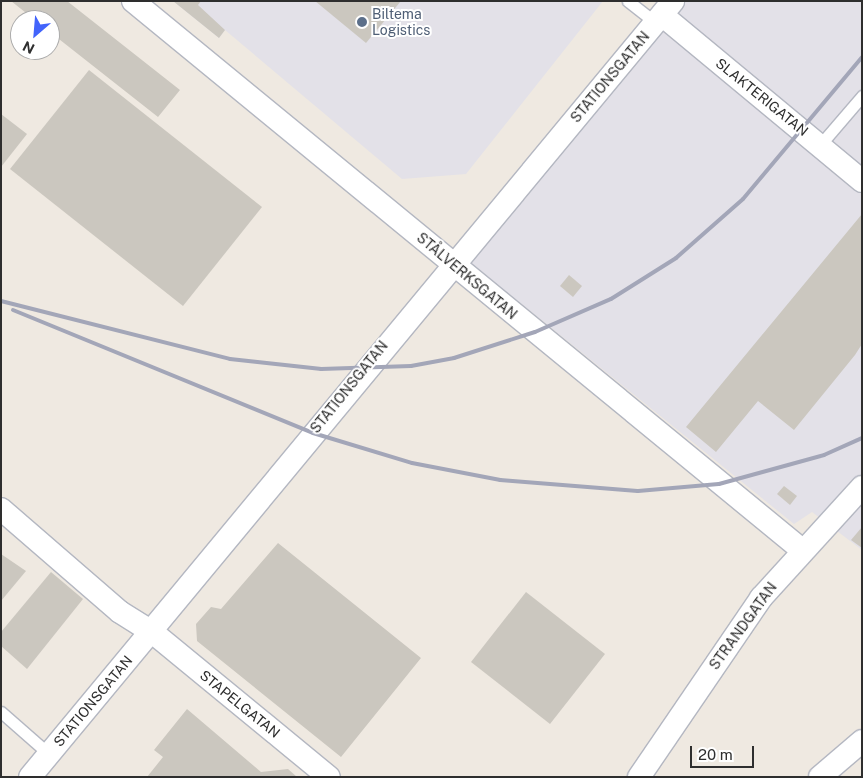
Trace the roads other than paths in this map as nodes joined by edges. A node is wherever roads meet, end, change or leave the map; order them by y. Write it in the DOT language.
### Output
graph roads {
  1 [pos="133,1"];
  2 [pos="628,1"];
  3 [pos="663,13"];
  4 [pos="862,96"];
  5 [pos="820,145"];
  6 [pos="862,181"];
  7 [pos="452,264"];
  8 [pos="862,487"];
  9 [pos="1,509"];
  10 [pos="802,550"];
  11 [pos="151,630"];
  12 [pos="1,712"];
  13 [pos="862,741"];
  14 [pos="49,754"];
  15 [pos="30,777"];
  16 [pos="328,777"];
  17 [pos="639,777"];
  18 [pos="820,777"];
  1 -- 7 [label="street, STÅLVERKSGATAN"];
  2 -- 3 [label="lane"];
  3 -- 5 [label="street, SLAKTERIGATAN"];
  3 -- 7 [label="street, STATIONSGATAN"];
  4 -- 5 [label="lane"];
  5 -- 6 [label="street, SLAKTERIGATAN"];
  7 -- 10 [label="street, STÅLVERKSGATAN"];
  7 -- 11 [label="street, STATIONSGATAN"];
  8 -- 10 [label="street, STRANDGATAN"];
  9 -- 11 [label="street, STAPELGATAN"];
  10 -- 17 [label="street, STRANDGATAN"];
  11 -- 14 [label="street, STATIONSGATAN"];
  11 -- 16 [label="street, STAPELGATAN"];
  12 -- 14 [label="lane"];
  13 -- 18 [label="street"];
  14 -- 15 [label="street, STATIONSGATAN"];
}
